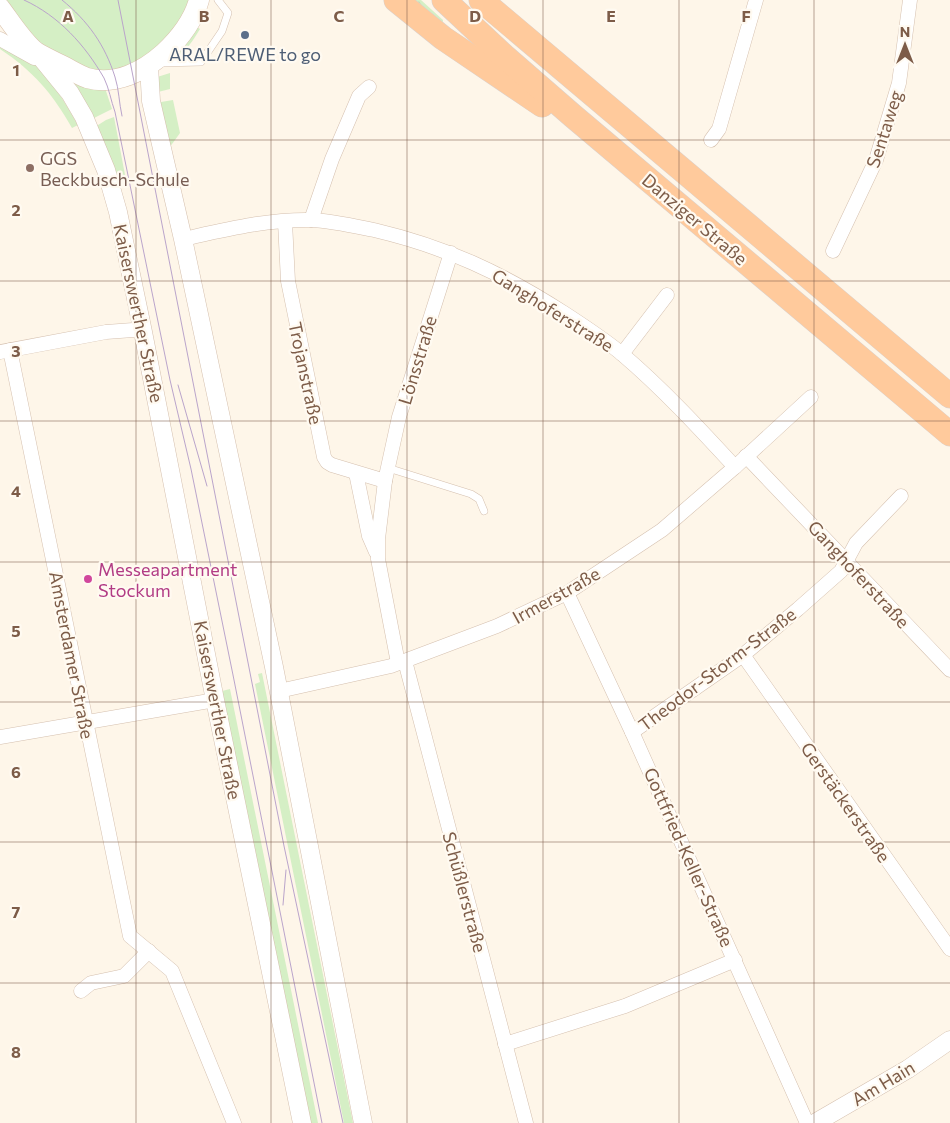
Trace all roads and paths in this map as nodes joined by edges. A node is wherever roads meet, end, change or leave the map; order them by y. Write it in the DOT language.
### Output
graph roads {
  1 [pos="199,0"];
  2 [pos="218,0"];
  3 [pos="396,0"];
  4 [pos="444,0"];
  5 [pos="756,0"];
  6 [pos="910,0"];
  7 [pos="483,1"];
  8 [pos="3,14"];
  9 [pos="0,39"];
  10 [pos="36,51"];
  11 [pos="151,64"];
  12 [pos="48,66"];
  13 [pos="368,87"];
  14 [pos="573,116"];
  15 [pos="710,140"];
  16 [pos="311,220"];
  17 [pos="285,222"];
  18 [pos="183,238"];
  19 [pos="834,251"];
  20 [pos="451,253"];
  21 [pos="668,295"];
  22 [pos="143,332"];
  23 [pos="5,351"];
  24 [pos="622,354"];
  25 [pos="950,396"];
  26 [pos="811,397"];
  27 [pos="950,434"];
  28 [pos="746,456"];
  29 [pos="735,467"];
  30 [pos="356,473"];
  31 [pos="386,474"];
  32 [pos="901,496"];
  33 [pos="484,511"];
  34 [pos="378,559"];
  35 [pos="847,560"];
  36 [pos="567,593"];
  37 [pos="742,655"];
  38 [pos="402,662"];
  39 [pos="950,670"];
  40 [pos="279,691"];
  41 [pos="215,700"];
  42 [pos="85,722"];
  43 [pos="632,732"];
  44 [pos="0,737"];
  45 [pos="950,949"];
  46 [pos="149,951"];
  47 [pos="735,960"];
  48 [pos="81,991"];
  49 [pos="950,1040"];
  50 [pos="504,1044"];
  51 [pos="234,1123"];
  52 [pos="302,1123"];
  53 [pos="363,1123"];
  54 [pos="526,1123"];
  55 [pos="807,1123"];
  56 [pos="815,1123"];
  1 -- 11 [label="main road"];
  2 -- 11 [label="lane"];
  3 -- 14 [label="highway"];
  4 -- 14 [label="highway, Danziger Straße"];
  5 -- 15 [label="street"];
  6 -- 19 [label="street, Sentaweg"];
  7 -- 25 [label="highway, Danziger Straße"];
  8 -- 10 [label="main road"];
  9 -- 12 [label="street"];
  10 -- 11 [label="main road"];
  10 -- 12 [label="street, Kaiserswerther Straße"];
  11 -- 18 [label="street"];
  12 -- 22 [label="street, Kaiserswerther Straße"];
  13 -- 16 [label="street"];
  14 -- 27 [label="highway, Danziger Straße"];
  16 -- 17 [label="street, Ganghoferstraße"];
  16 -- 20 [label="street, Ganghoferstraße"];
  17 -- 18 [label="street, Ganghoferstraße"];
  17 -- 30 [label="street, Trojanstraße"];
  18 -- 40 [label="street"];
  20 -- 24 [label="street, Ganghoferstraße"];
  20 -- 31 [label="street, Lönsstraße"];
  21 -- 24 [label="street"];
  22 -- 23 [label="street"];
  22 -- 41 [label="street, Kaiserswerther Straße"];
  23 -- 42 [label="street, Amsterdamer Straße"];
  24 -- 29 [label="street, Ganghoferstraße"];
  26 -- 28 [label="street, Irmerstraße"];
  28 -- 29 [label="street, Irmerstraße"];
  28 -- 35 [label="street, Ganghoferstraße"];
  29 -- 36 [label="street, Irmerstraße"];
  30 -- 31 [label="street, Trojanstraße"];
  30 -- 34 [label="street, Lönsstraße"];
  31 -- 33 [label="lane"];
  31 -- 34 [label="street, Lönsstraße"];
  32 -- 35 [label="street, Theodor-Storm-Straße"];
  34 -- 38 [label="street, Lönsstraße"];
  35 -- 37 [label="street, Theodor-Storm-Straße"];
  35 -- 39 [label="street, Ganghoferstraße"];
  36 -- 38 [label="street, Irmerstraße"];
  36 -- 43 [label="street, Gottfried-Keller-Straße"];
  37 -- 43 [label="street, Theodor-Storm-Straße"];
  37 -- 45 [label="street, Gerstäckerstraße"];
  38 -- 40 [label="street, Irmerstraße"];
  38 -- 50 [label="street, Schüßlerstraße"];
  40 -- 53 [label="street"];
  41 -- 42 [label="street"];
  41 -- 52 [label="street, Kaiserswerther Straße"];
  42 -- 44 [label="street"];
  42 -- 46 [label="street, Amsterdamer Straße"];
  43 -- 47 [label="street, Gottfried-Keller-Straße"];
  46 -- 48 [label="street"];
  46 -- 51 [label="street, Amsterdamer Straße"];
  47 -- 50 [label="street"];
  47 -- 55 [label="street, Gottfried-Keller-Straße"];
  49 -- 56 [label="street, Am Hain"];
  50 -- 54 [label="street, Schüßlerstraße"];
}
